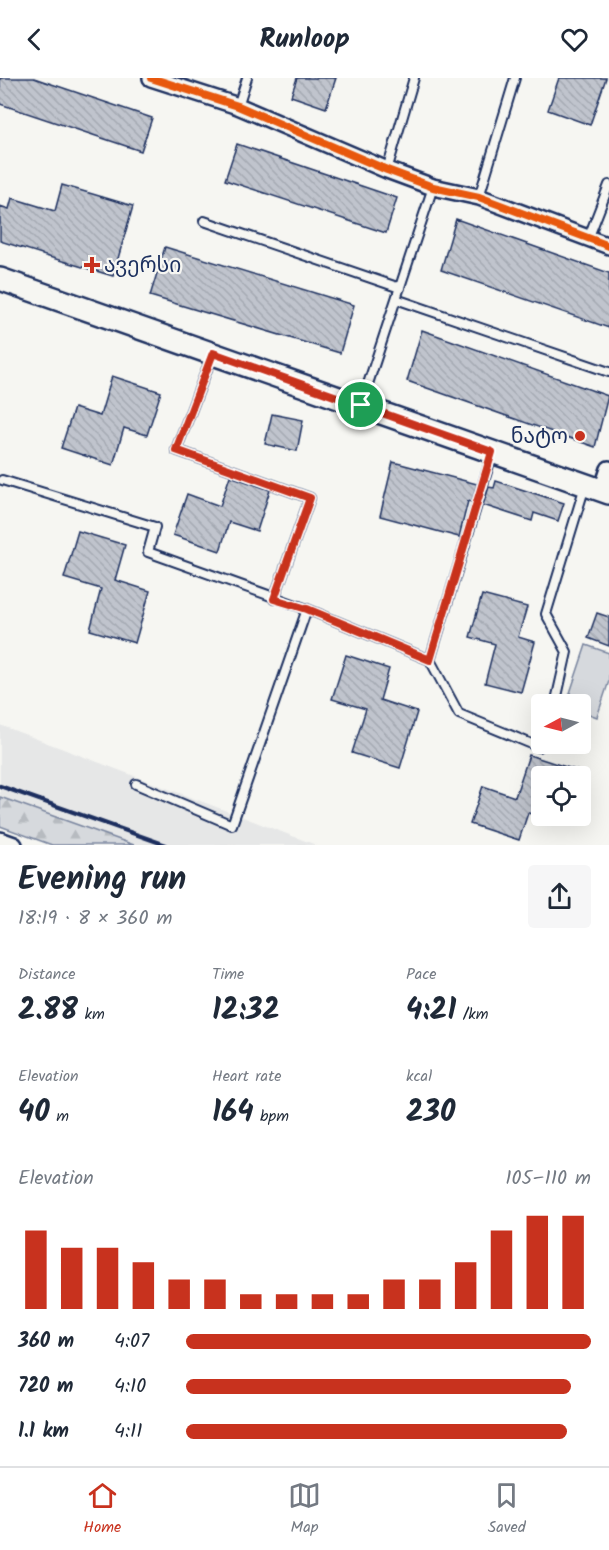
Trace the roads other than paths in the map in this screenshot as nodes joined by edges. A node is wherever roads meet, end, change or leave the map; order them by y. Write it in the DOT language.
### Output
graph roads {
  1 [pos="151,78"];
  2 [pos="247,78"];
  3 [pos="414,78"];
  4 [pos="515,78"];
  5 [pos="238,106"];
  6 [pos="387,170"];
  7 [pos="609,184"];
  8 [pos="433,188"];
  9 [pos="479,197"];
  10 [pos="204,221"];
  11 [pos="588,239"];
  12 [pos="609,246"];
  13 [pos="0,279"];
  14 [pos="400,288"];
  15 [pos="396,299"];
  16 [pos="213,353"];
  17 [pos="609,372"];
  18 [pos="361,405"];
  19 [pos="492,452"];
  20 [pos="609,469"];
  21 [pos="2,480"];
  22 [pos="599,489"];
  23 [pos="274,599"];
  24 [pos="307,609"];
  25 [pos="430,660"];
  26 [pos="557,694"];
  27 [pos="531,744"];
  28 [pos="136,784"];
  29 [pos="0,840"];
  30 [pos="14,845"];
  1 -- 5 [label="street"];
  2 -- 5 [label="lane"];
  3 -- 6 [label="lane"];
  4 -- 9 [label="lane"];
  5 -- 6 [label="street"];
  6 -- 8 [label="street"];
  7 -- 11 [label="lane"];
  8 -- 9 [label="street"];
  8 -- 14 [label="lane"];
  9 -- 11 [label="street"];
  10 -- 14 [label="lane"];
  11 -- 12 [label="street"];
  13 -- 16 [label="main road"];
  14 -- 15 [label="lane"];
  15 -- 17 [label="lane"];
  15 -- 18 [label="lane"];
  16 -- 18 [label="main road"];
  16 -- 23 [label="lane"];
  18 -- 19 [label="main road"];
  19 -- 22 [label="main road"];
  19 -- 25 [label="lane"];
  20 -- 22 [label="street"];
  21 -- 23 [label="lane"];
  22 -- 26 [label="lane"];
  23 -- 24 [label="lane"];
  24 -- 25 [label="lane"];
  24 -- 28 [label="lane"];
  25 -- 27 [label="lane"];
  29 -- 30 [label="street"];
}
